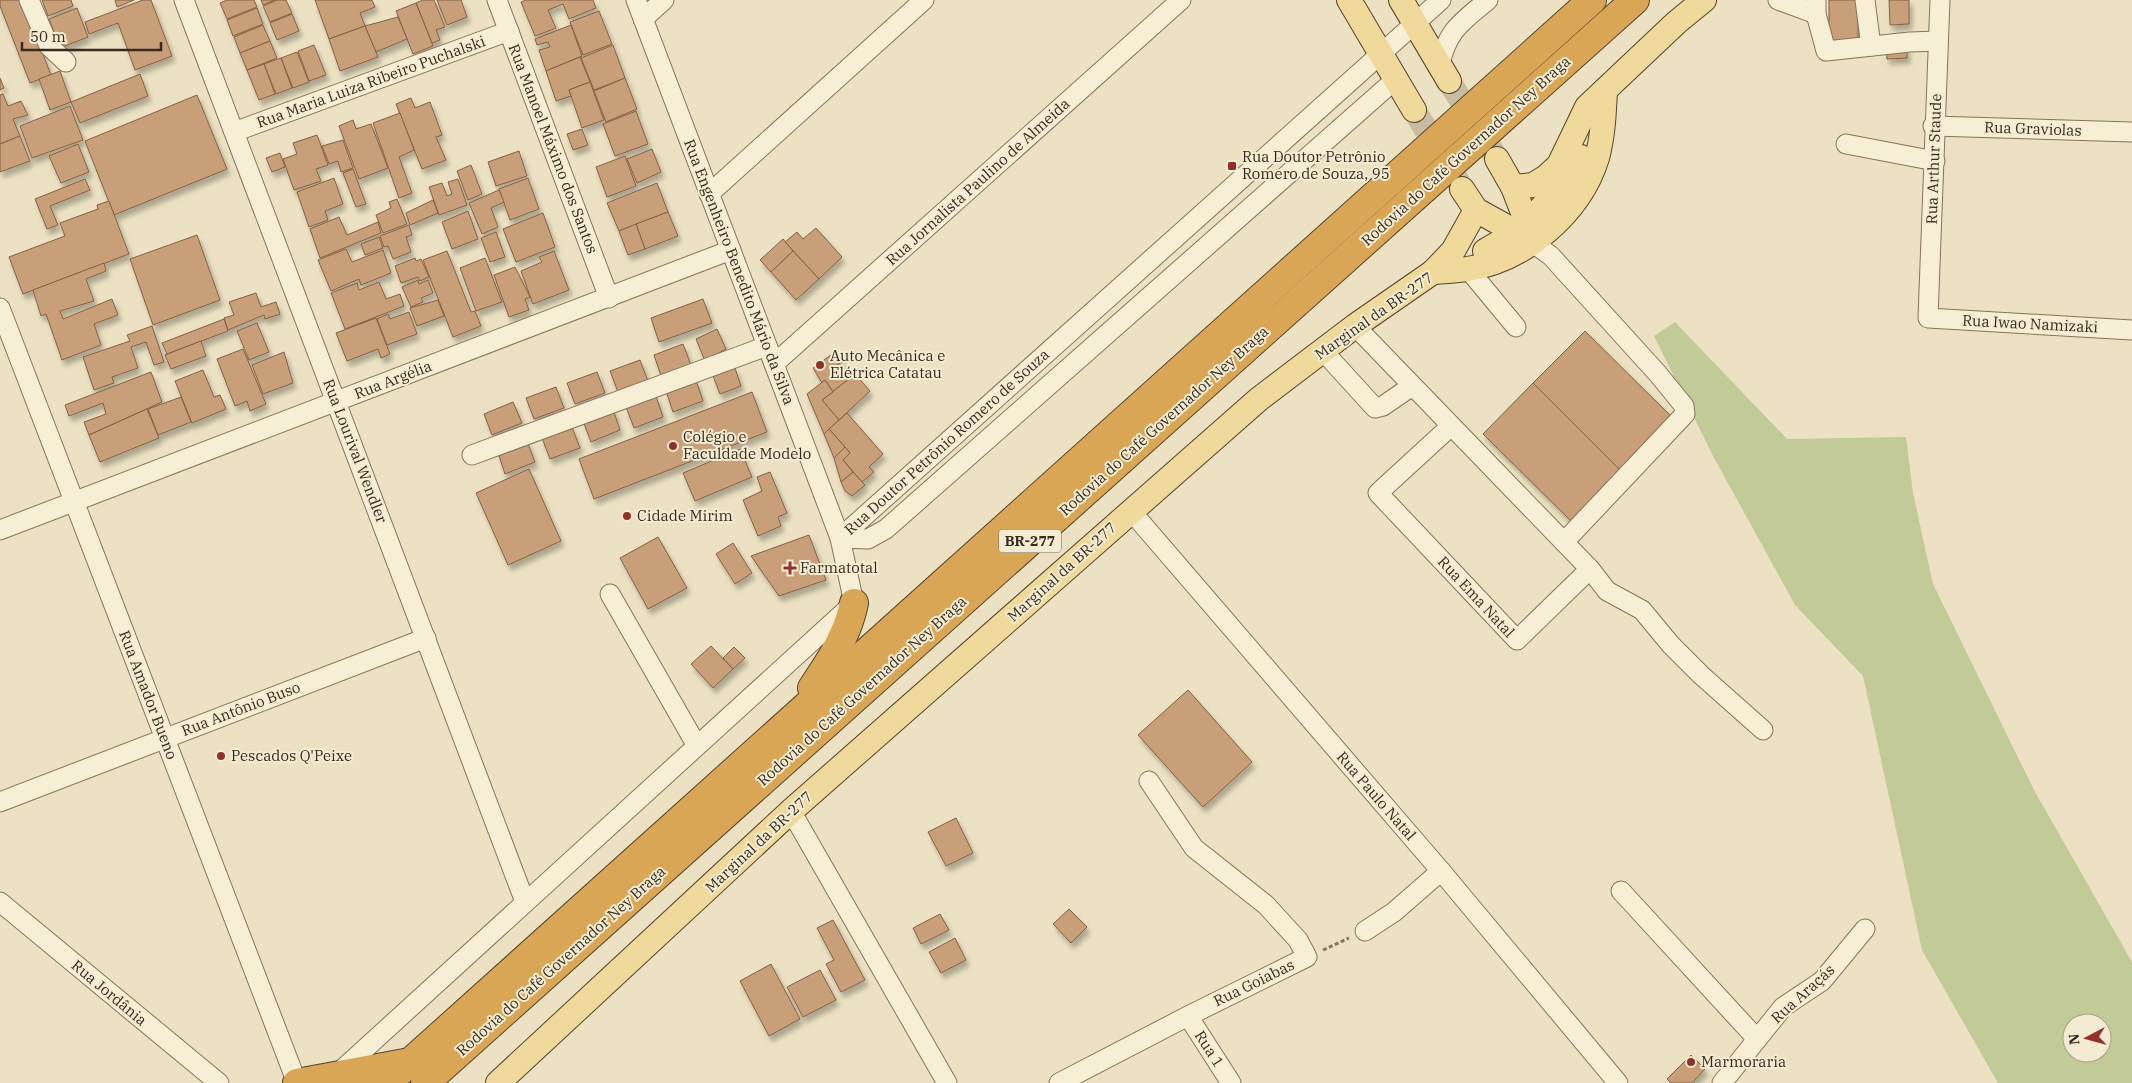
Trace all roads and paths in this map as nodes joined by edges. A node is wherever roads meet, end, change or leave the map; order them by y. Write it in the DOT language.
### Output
graph roads {
  1 [pos="29,0"];
  2 [pos="184,0"];
  3 [pos="497,0"];
  4 [pos="636,0"];
  5 [pos="664,0"];
  6 [pos="924,0"];
  7 [pos="1181,0"];
  8 [pos="1349,0"];
  9 [pos="1401,0"];
  10 [pos="1441,0"];
  11 [pos="1488,0"];
  12 [pos="1592,0"];
  13 [pos="1635,0"];
  14 [pos="1704,0"];
  15 [pos="1778,0"];
  16 [pos="1865,0"];
  17 [pos="1940,0"];
  18 [pos="1816,7"];
  19 [pos="643,19"];
  20 [pos="1415,23"];
  21 [pos="509,31"];
  22 [pos="1938,41"];
  23 [pos="1871,46"];
  24 [pos="1381,54"];
  25 [pos="66,62"];
  26 [pos="1444,72"];
  27 [pos="1396,79"];
  28 [pos="1605,90"];
  29 [pos="1414,110"];
  30 [pos="1934,126"];
  31 [pos="234,132"];
  32 [pos="2132,132"];
  33 [pos="1846,144"];
  34 [pos="1497,159"];
  35 [pos="1935,161"];
  36 [pos="1513,187"];
  37 [pos="1462,189"];
  38 [pos="709,194"];
  39 [pos="1476,210"];
  40 [pos="1525,233"];
  41 [pos="731,250"];
  42 [pos="1468,269"];
  43 [pos="1433,272"];
  44 [pos="609,298"];
  45 [pos="0,308"];
  46 [pos="1928,318"];
  47 [pos="1355,326"];
  48 [pos="1516,327"];
  49 [pos="2132,330"];
  50 [pos="767,346"];
  51 [pos="1323,351"];
  52 [pos="774,364"];
  53 [pos="1412,386"];
  54 [pos="336,402"];
  55 [pos="1451,426"];
  56 [pos="472,455"];
  57 [pos="74,502"];
  58 [pos="1131,510"];
  59 [pos="0,530"];
  60 [pos="840,538"];
  61 [pos="1564,542"];
  62 [pos="1590,569"];
  63 [pos="610,594"];
  64 [pos="854,603"];
  65 [pos="426,638"];
  66 [pos="786,725"];
  67 [pos="1763,730"];
  68 [pos="165,739"];
  69 [pos="697,746"];
  70 [pos="1149,781"];
  71 [pos="0,802"];
  72 [pos="791,812"];
  73 [pos="1441,871"];
  74 [pos="1621,891"];
  75 [pos="0,902"];
  76 [pos="525,902"];
  77 [pos="1865,929"];
  78 [pos="1365,931"];
  79 [pos="1307,957"];
  80 [pos="1188,1016"];
  81 [pos="482,1032"];
  82 [pos="1757,1039"];
  83 [pos="418,1073"];
  84 [pos="335,1076"];
  85 [pos="219,1083"];
  86 [pos="297,1083"];
  87 [pos="386,1083"];
  88 [pos="452,1083"];
  89 [pos="498,1083"];
  90 [pos="946,1083"];
  91 [pos="1059,1083"];
  92 [pos="1231,1083"];
  93 [pos="1618,1083"];
  94 [pos="1722,1083"];
  1 -- 25 [label="street"];
  2 -- 31 [label="street, Rua Lourival Wendler"];
  3 -- 21 [label="street, Rua Manoel Máximo dos Santos"];
  4 -- 19 [label="street, Rua Engenheiro Benedito Mário da Silva"];
  5 -- 19 [label="street"];
  6 -- 38 [label="street"];
  7 -- 52 [label="street, Rua Jornalista Paulino de Almeida"];
  8 -- 24 [label="main road"];
  9 -- 20 [label="main road"];
  10 -- 20 [label="street, Rua Doutor Petrônio Romero de Souza"];
  11 -- 26 [label="street"];
  12 -- 66 [label="highway, Rodovia do Café Governador Ney Braga / BR-277"];
  13 -- 81 [label="highway, Rodovia do Café Governador Ney Braga / BR-277"];
  14 -- 28 [label="main road"];
  15 -- 18 [label="street"];
  16 -- 23 [label="street"];
  17 -- 22 [label="street, Rua Arthur Staude"];
  18 -- 23 [label="street"];
  19 -- 38 [label="street, Rua Engenheiro Benedito Mário da Silva"];
  20 -- 24 [label="street, Rua Doutor Petrônio Romero de Souza"];
  20 -- 26 [label="main road"];
  21 -- 31 [label="street, Rua Maria Luiza Ribeiro Puchalski"];
  21 -- 44 [label="street, Rua Manoel Máximo dos Santos"];
  22 -- 23 [label="street"];
  22 -- 30 [label="street, Rua Arthur Staude"];
  24 -- 27 [label="main road"];
  24 -- 60 [label="street, Rua Doutor Petrônio Romero de Souza"];
  27 -- 29 [label="main road"];
  27 -- 60 [label="street, Rua Doutor Petrônio Romero de Souza"];
  28 -- 36 [label="main road"];
  28 -- 40 [label="main road, BR-277"];
  30 -- 32 [label="street, Rua Graviolas"];
  30 -- 35 [label="street, Rua Arthur Staude"];
  31 -- 54 [label="street, Rua Lourival Wendler"];
  33 -- 35 [label="street"];
  34 -- 36 [label="main road"];
  35 -- 46 [label="street, Rua Arthur Staude"];
  36 -- 39 [label="main road"];
  36 -- 40 [label="main road"];
  37 -- 39 [label="main road"];
  38 -- 41 [label="street, Rua Engenheiro Benedito Mário da Silva"];
  39 -- 40 [label="main road"];
  39 -- 43 [label="main road, BR-277"];
  40 -- 42 [label="main road, Marginal da BR-277 / BR-277"];
  40 -- 43 [label="main road, BR-277"];
  40 -- 61 [label="street"];
  41 -- 44 [label="street, Rua Argélia"];
  41 -- 50 [label="street, Rua Engenheiro Benedito Mário da Silva"];
  42 -- 43 [label="main road, Marginal da BR-277 / BR-277"];
  42 -- 48 [label="street"];
  43 -- 47 [label="main road, Marginal da BR-277 / BR-277"];
  44 -- 54 [label="street, Rua Argélia"];
  45 -- 57 [label="street, Rua Amador Bueno"];
  46 -- 49 [label="street, Rua Iwao Namizaki"];
  47 -- 51 [label="main road, Marginal da BR-277 / BR-277"];
  47 -- 53 [label="street"];
  50 -- 52 [label="street, Rua Engenheiro Benedito Mário da Silva"];
  50 -- 56 [label="street"];
  51 -- 53 [label="street"];
  51 -- 58 [label="main road, Marginal da BR-277 / BR-277"];
  52 -- 60 [label="street, Rua Engenheiro Benedito Mário da Silva"];
  53 -- 55 [label="street"];
  54 -- 57 [label="street, Rua Argélia"];
  54 -- 65 [label="street, Rua Lourival Wendler"];
  55 -- 61 [label="street"];
  55 -- 62 [label="street, Rua Ema Natal"];
  57 -- 59 [label="street, Rua Argélia"];
  57 -- 68 [label="street, Rua Amador Bueno"];
  58 -- 72 [label="main road, Marginal da BR-277 / BR-277"];
  58 -- 73 [label="street, Rua Paulo Natal"];
  60 -- 64 [label="street, Rua Engenheiro Benedito Mário da Silva"];
  61 -- 62 [label="street"];
  62 -- 67 [label="street"];
  63 -- 69 [label="street"];
  64 -- 66 [label="highway"];
  64 -- 69 [label="street"];
  65 -- 68 [label="street, Rua Antônio Buso"];
  65 -- 76 [label="street, Rua Lourival Wendler"];
  66 -- 83 [label="highway, Rodovia do Café Governador Ney Braga / BR-277"];
  68 -- 71 [label="street, Rua Antônio Buso"];
  68 -- 86 [label="street, Rua Amador Bueno"];
  69 -- 76 [label="street"];
  70 -- 79 [label="street"];
  72 -- 89 [label="main road, Marginal da BR-277"];
  72 -- 90 [label="street"];
  73 -- 78 [label="street"];
  73 -- 93 [label="street, Rua Paulo Natal"];
  74 -- 82 [label="street"];
  75 -- 85 [label="street, Rua Jordânia"];
  76 -- 84 [label="street"];
  77 -- 82 [label="street, Rua Araçás"];
  78 -- 79 [label="path, Rua Goiabas"];
  79 -- 80 [label="street, Rua Goiabas"];
  80 -- 91 [label="street, Rua Goiabas"];
  80 -- 92 [label="street, Rua 1"];
  81 -- 83 [label="highway, Rodovia do Café Governador Ney Braga / BR-277"];
  81 -- 88 [label="highway"];
  82 -- 94 [label="street, Rua Araçás"];
  83 -- 84 [label="highway"];
  83 -- 87 [label="highway, Rodovia do Café Governador Ney Braga / BR-277"];
  84 -- 86 [label="highway"];
}
